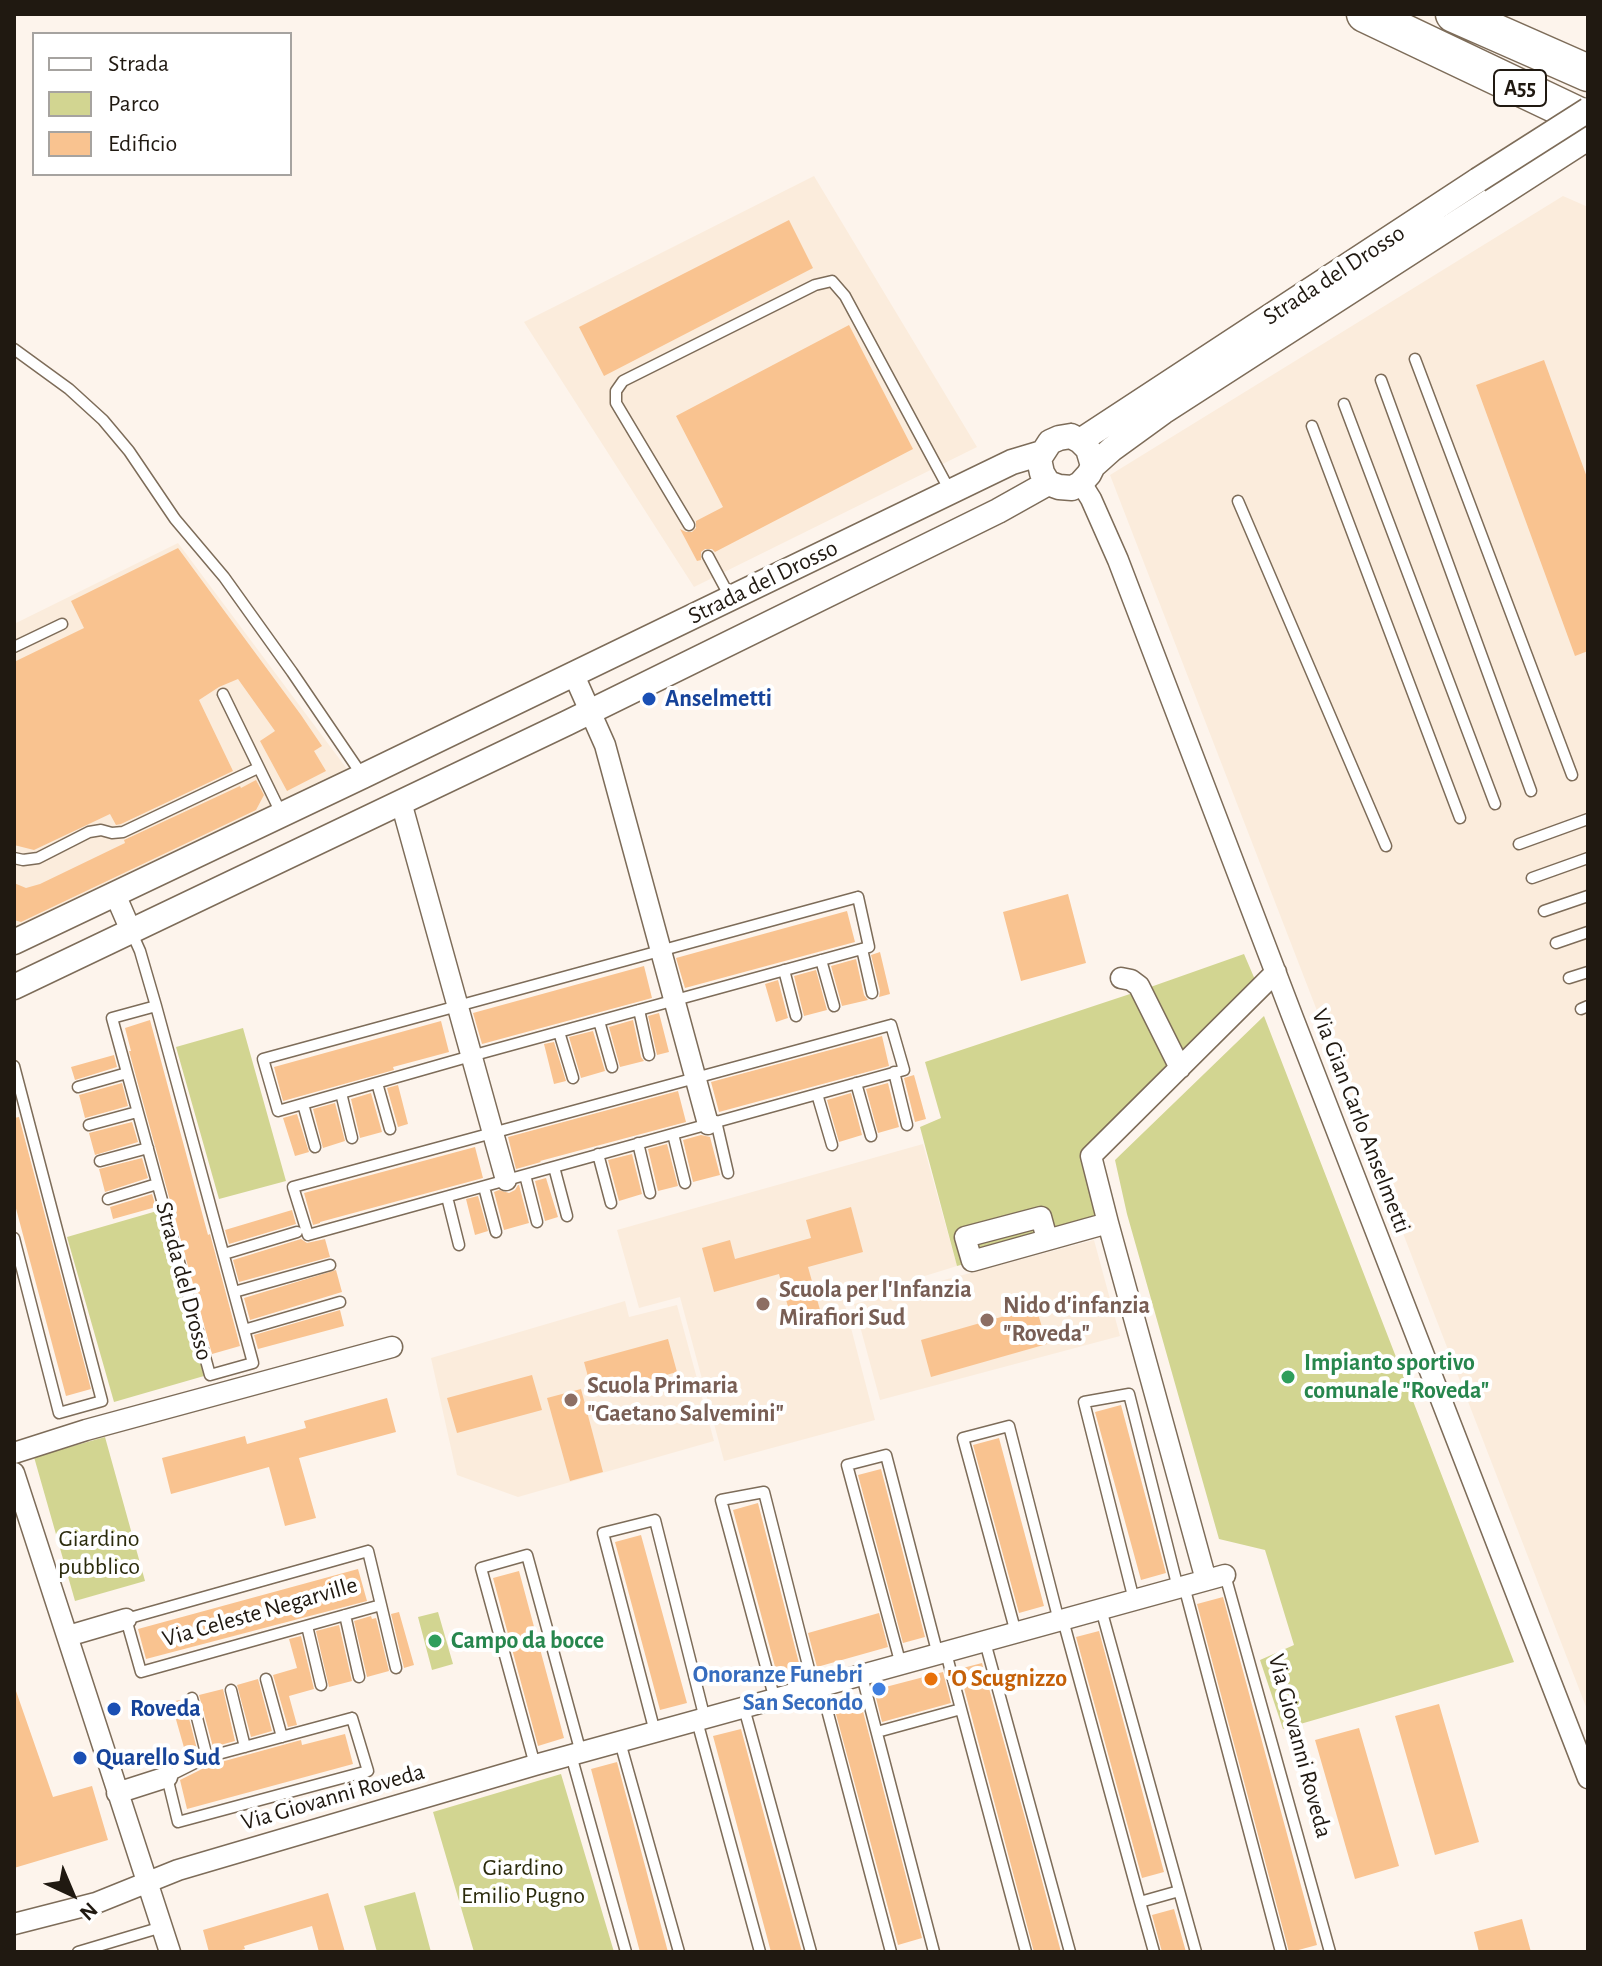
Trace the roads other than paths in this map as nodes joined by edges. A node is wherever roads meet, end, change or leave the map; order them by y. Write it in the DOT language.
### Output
graph roads {
  1 [pos="1365,14"];
  2 [pos="1454,14"];
  3 [pos="1533,50"];
  4 [pos="1588,65"];
  5 [pos="1588,73"];
  6 [pos="1588,110"];
  7 [pos="1588,120"];
  8 [pos="1588,138"];
  9 [pos="14,349"];
  10 [pos="1415,359"];
  11 [pos="1381,380"];
  12 [pos="1344,404"];
  13 [pos="1312,426"];
  14 [pos="1080,441"];
  15 [pos="1042,453"];
  16 [pos="1087,474"];
  17 [pos="1048,483"];
  18 [pos="950,491"];
  19 [pos="1238,501"];
  20 [pos="689,525"];
  21 [pos="708,556"];
  22 [pos="730,598"];
  23 [pos="62,624"];
  24 [pos="14,647"];
  25 [pos="573,673"];
  26 [pos="223,694"];
  27 [pos="591,711"];
  28 [pos="258,768"];
  29 [pos="1572,775"];
  30 [pos="363,776"];
  31 [pos="1531,791"];
  32 [pos="401,802"];
  33 [pos="1495,804"];
  34 [pos="282,815"];
  35 [pos="1460,818"];
  36 [pos="1588,819"];
  37 [pos="1519,844"];
  38 [pos="1386,846"];
  39 [pos="14,858"];
  40 [pos="1588,858"];
  41 [pos="1532,878"];
  42 [pos="115,894"];
  43 [pos="1588,896"];
  44 [pos="1544,911"];
  45 [pos="131,931"];
  46 [pos="1588,932"];
  47 [pos="14,942"];
  48 [pos="1556,943"];
  49 [pos="862,949"];
  50 [pos="661,950"];
  51 [pos="821,960"];
  52 [pos="784,970"];
  53 [pos="1276,972"];
  54 [pos="1588,972"];
  55 [pos="1121,978"];
  56 [pos="1569,978"];
  57 [pos="14,987"];
  58 [pos="872,993"];
  59 [pos="675,1000"];
  60 [pos="457,1005"];
  61 [pos="156,1006"];
  62 [pos="834,1006"];
  63 [pos="639,1010"];
  64 [pos="796,1016"];
  65 [pos="599,1021"];
  66 [pos="559,1032"];
  67 [pos="649,1055"];
  68 [pos="471,1056"];
  69 [pos="14,1066"];
  70 [pos="612,1067"];
  71 [pos="1180,1068"];
  72 [pos="894,1072"];
  73 [pos="127,1073"];
  74 [pos="696,1077"];
  75 [pos="573,1078"];
  76 [pos="377,1083"];
  77 [pos="856,1083"];
  78 [pos="78,1087"];
  79 [pos="341,1093"];
  80 [pos="817,1094"];
  81 [pos="303,1104"];
  82 [pos="137,1112"];
  83 [pos="712,1122"];
  84 [pos="89,1125"];
  85 [pos="907,1125"];
  86 [pos="390,1129"];
  87 [pos="492,1132"];
  88 [pos="673,1134"];
  89 [pos="871,1136"];
  90 [pos="352,1138"];
  91 [pos="638,1143"];
  92 [pos="832,1145"];
  93 [pos="315,1147"];
  94 [pos="148,1148"];
  95 [pos="598,1154"];
  96 [pos="100,1161"];
  97 [pos="554,1167"];
  98 [pos="728,1173"];
  99 [pos="516,1178"];
  100 [pos="685,1183"];
  101 [pos="157,1184"];
  102 [pos="484,1187"];
  103 [pos="650,1193"];
  104 [pos="447,1197"];
  105 [pos="108,1199"];
  106 [pos="611,1203"];
  107 [pos="567,1216"];
  108 [pos="537,1222"];
  109 [pos="1108,1223"];
  110 [pos="297,1232"];
  111 [pos="496,1232"];
  112 [pos="14,1238"];
  113 [pos="1047,1239"];
  114 [pos="459,1245"];
  115 [pos="224,1254"];
  116 [pos="330,1265"];
  117 [pos="234,1292"];
  118 [pos="340,1302"];
  119 [pos="244,1330"];
  120 [pos="392,1347"];
  121 [pos="14,1453"];
  122 [pos="14,1473"];
  123 [pos="1216,1577"];
  124 [pos="1181,1587"];
  125 [pos="1134,1600"];
  126 [pos="381,1605"];
  127 [pos="1101,1609"];
  128 [pos="345,1615"];
  129 [pos="126,1619"];
  130 [pos="1061,1620"];
  131 [pos="307,1626"];
  132 [pos="1016,1633"];
  133 [pos="68,1636"];
  134 [pos="985,1642"];
  135 [pos="942,1654"];
  136 [pos="901,1665"];
  137 [pos="396,1668"];
  138 [pos="862,1676"];
  139 [pos="359,1677"];
  140 [pos="266,1679"];
  141 [pos="321,1685"];
  142 [pos="817,1688"];
  143 [pos="231,1690"];
  144 [pos="192,1698"];
  145 [pos="775,1700"];
  146 [pos="744,1708"];
  147 [pos="961,1709"];
  148 [pos="701,1720"];
  149 [pos="655,1732"];
  150 [pos="877,1732"];
  151 [pos="282,1737"];
  152 [pos="620,1742"];
  153 [pos="245,1747"];
  154 [pos="576,1754"];
  155 [pos="207,1757"];
  156 [pos="535,1765"];
  157 [pos="167,1777"];
  158 [pos="1588,1778"];
  159 [pos="117,1793"];
  160 [pos="147,1883"];
  161 [pos="1179,1891"];
  162 [pos="1140,1902"];
  163 [pos="14,1924"];
  164 [pos="162,1927"];
  165 [pos="1327,1951"];
  166 [pos="78,1952"];
  167 [pos="170,1952"];
  168 [pos="626,1952"];
  169 [pos="679,1952"];
  170 [pos="760,1952"];
  171 [pos="811,1952"];
  172 [pos="891,1952"];
  173 [pos="933,1952"];
  174 [pos="1026,1952"];
  175 [pos="1070,1952"];
  176 [pos="1154,1952"];
  177 [pos="1196,1952"];
  178 [pos="1281,1952"];
  1 -- 7 [label="highway, A55"];
  2 -- 3 [label="highway, A55"];
  3 -- 4 [label="highway"];
  3 -- 5 [label="highway, A55"];
  6 -- 14 [label="street, Strada del Drosso, bridge"];
  8 -- 16 [label="street, Strada del Drosso"];
  9 -- 30 [label="lane"];
  10 -- 29 [label="lane"];
  11 -- 31 [label="lane"];
  12 -- 33 [label="lane"];
  13 -- 35 [label="lane"];
  14 -- 15 [label="street"];
  14 -- 16 [label="street"];
  15 -- 17 [label="street"];
  15 -- 18 [label="street, Strada del Drosso"];
  16 -- 17 [label="street"];
  16 -- 53 [label="street, Via Gian Carlo Anselmetti"];
  17 -- 27 [label="street, Strada del Drosso"];
  18 -- 20 [label="lane"];
  18 -- 22 [label="street, Strada del Drosso"];
  19 -- 38 [label="lane"];
  21 -- 22 [label="lane"];
  22 -- 25 [label="street, Strada del Drosso"];
  23 -- 24 [label="lane"];
  25 -- 27 [label="street"];
  25 -- 30 [label="street, Strada del Drosso"];
  26 -- 28 [label="lane"];
  27 -- 32 [label="street, Strada del Drosso"];
  27 -- 50 [label="street"];
  28 -- 34 [label="lane"];
  28 -- 39 [label="lane"];
  30 -- 34 [label="street, Strada del Drosso"];
  32 -- 45 [label="street, Strada del Drosso"];
  32 -- 60 [label="street"];
  34 -- 42 [label="street, Strada del Drosso"];
  36 -- 37 [label="lane"];
  40 -- 41 [label="lane"];
  42 -- 45 [label="street, Strada del Drosso"];
  42 -- 47 [label="street, Strada del Drosso"];
  43 -- 44 [label="lane"];
  45 -- 57 [label="street, Strada del Drosso"];
  45 -- 61 [label="lane, Strada del Drosso"];
  46 -- 48 [label="lane"];
  49 -- 50 [label="lane"];
  49 -- 51 [label="lane"];
  49 -- 58 [label="lane"];
  50 -- 59 [label="street"];
  50 -- 60 [label="lane"];
  51 -- 52 [label="lane"];
  51 -- 62 [label="lane"];
  52 -- 59 [label="lane"];
  52 -- 64 [label="lane"];
  53 -- 71 [label="street, Via Giovanni Roveda"];
  53 -- 158 [label="street, Via Gian Carlo Anselmetti"];
  54 -- 56 [label="lane"];
  55 -- 71 [label="street"];
  59 -- 63 [label="lane"];
  59 -- 74 [label="street"];
  60 -- 68 [label="street"];
  60 -- 81 [label="lane"];
  61 -- 73 [label="lane, Strada del Drosso"];
  61 -- 115 [label="lane, Strada del Drosso"];
  63 -- 65 [label="lane"];
  63 -- 67 [label="lane"];
  65 -- 66 [label="lane"];
  65 -- 70 [label="lane"];
  66 -- 68 [label="lane"];
  66 -- 75 [label="lane"];
  68 -- 76 [label="lane"];
  68 -- 87 [label="street"];
  69 -- 112 [label="lane"];
  71 -- 109 [label="street, Via Giovanni Roveda"];
  72 -- 74 [label="lane"];
  72 -- 77 [label="lane"];
  72 -- 85 [label="lane"];
  73 -- 78 [label="lane"];
  73 -- 82 [label="lane, Strada del Drosso"];
  74 -- 83 [label="street"];
  74 -- 87 [label="lane"];
  76 -- 79 [label="lane"];
  76 -- 86 [label="lane"];
  77 -- 80 [label="lane"];
  77 -- 89 [label="lane"];
  79 -- 81 [label="lane"];
  79 -- 90 [label="lane"];
  80 -- 83 [label="lane"];
  80 -- 92 [label="lane"];
  81 -- 93 [label="lane"];
  82 -- 84 [label="lane"];
  82 -- 94 [label="lane, Strada del Drosso"];
  83 -- 88 [label="lane"];
  83 -- 98 [label="lane"];
  87 -- 99 [label="street"];
  87 -- 104 [label="lane"];
  88 -- 91 [label="lane"];
  88 -- 100 [label="lane"];
  91 -- 95 [label="lane"];
  91 -- 103 [label="lane"];
  94 -- 96 [label="lane"];
  94 -- 101 [label="lane, Strada del Drosso"];
  95 -- 97 [label="lane"];
  95 -- 106 [label="lane"];
  97 -- 99 [label="lane"];
  97 -- 107 [label="lane"];
  99 -- 102 [label="lane"];
  99 -- 108 [label="lane"];
  101 -- 105 [label="lane"];
  101 -- 119 [label="lane, Strada del Drosso"];
  102 -- 104 [label="lane"];
  102 -- 111 [label="lane"];
  104 -- 114 [label="lane"];
  109 -- 113 [label="street"];
  109 -- 123 [label="street, Via Giovanni Roveda"];
  110 -- 115 [label="lane"];
  115 -- 117 [label="lane, Strada del Drosso"];
  116 -- 117 [label="lane"];
  117 -- 119 [label="lane, Strada del Drosso"];
  118 -- 119 [label="lane"];
  120 -- 121 [label="street"];
  122 -- 133 [label="street"];
  123 -- 124 [label="street, Via Giovanni Roveda"];
  123 -- 165 [label="lane, Via Giovanni Roveda"];
  124 -- 125 [label="street, Via Giovanni Roveda"];
  124 -- 125 [label="lane"];
  124 -- 178 [label="lane"];
  125 -- 127 [label="street, Via Giovanni Roveda"];
  126 -- 128 [label="lane, Via Celeste Negarville"];
  126 -- 129 [label="lane, Via Celeste Negarville"];
  126 -- 137 [label="lane"];
  127 -- 130 [label="street, Via Giovanni Roveda"];
  127 -- 161 [label="lane"];
  128 -- 131 [label="lane, Via Celeste Negarville"];
  128 -- 139 [label="lane"];
  129 -- 131 [label="lane, Via Celeste Negarville"];
  129 -- 133 [label="street, Via Celeste Negarville"];
  130 -- 132 [label="street, Via Giovanni Roveda"];
  130 -- 132 [label="lane"];
  130 -- 162 [label="lane"];
  131 -- 141 [label="lane"];
  132 -- 134 [label="street, Via Giovanni Roveda"];
  133 -- 159 [label="street"];
  134 -- 135 [label="street, Via Giovanni Roveda"];
  134 -- 175 [label="lane"];
  135 -- 136 [label="street, Via Giovanni Roveda"];
  135 -- 136 [label="lane"];
  135 -- 147 [label="lane"];
  136 -- 138 [label="street, Via Giovanni Roveda"];
  138 -- 142 [label="street, Via Giovanni Roveda"];
  138 -- 150 [label="lane"];
  140 -- 151 [label="lane"];
  142 -- 145 [label="street, Via Giovanni Roveda"];
  142 -- 145 [label="lane"];
  142 -- 172 [label="lane"];
  143 -- 153 [label="lane"];
  144 -- 155 [label="lane"];
  145 -- 146 [label="street, Via Giovanni Roveda"];
  146 -- 148 [label="street, Via Giovanni Roveda"];
  146 -- 171 [label="lane"];
  147 -- 150 [label="lane"];
  147 -- 174 [label="lane"];
  148 -- 149 [label="street, Via Giovanni Roveda"];
  148 -- 149 [label="lane"];
  148 -- 170 [label="lane"];
  149 -- 152 [label="street, Via Giovanni Roveda"];
  150 -- 173 [label="lane"];
  151 -- 153 [label="lane"];
  151 -- 157 [label="lane"];
  152 -- 154 [label="street, Via Giovanni Roveda"];
  152 -- 169 [label="lane"];
  153 -- 155 [label="lane"];
  154 -- 156 [label="street, Via Giovanni Roveda"];
  154 -- 156 [label="lane"];
  154 -- 168 [label="lane"];
  155 -- 157 [label="lane"];
  156 -- 160 [label="street, Via Giovanni Roveda"];
  157 -- 159 [label="street"];
  159 -- 160 [label="street"];
  160 -- 163 [label="street, Via Giovanni Roveda"];
  160 -- 164 [label="street"];
  161 -- 162 [label="lane"];
  161 -- 177 [label="lane"];
  162 -- 176 [label="lane"];
  164 -- 166 [label="lane"];
  164 -- 167 [label="street"];
}
